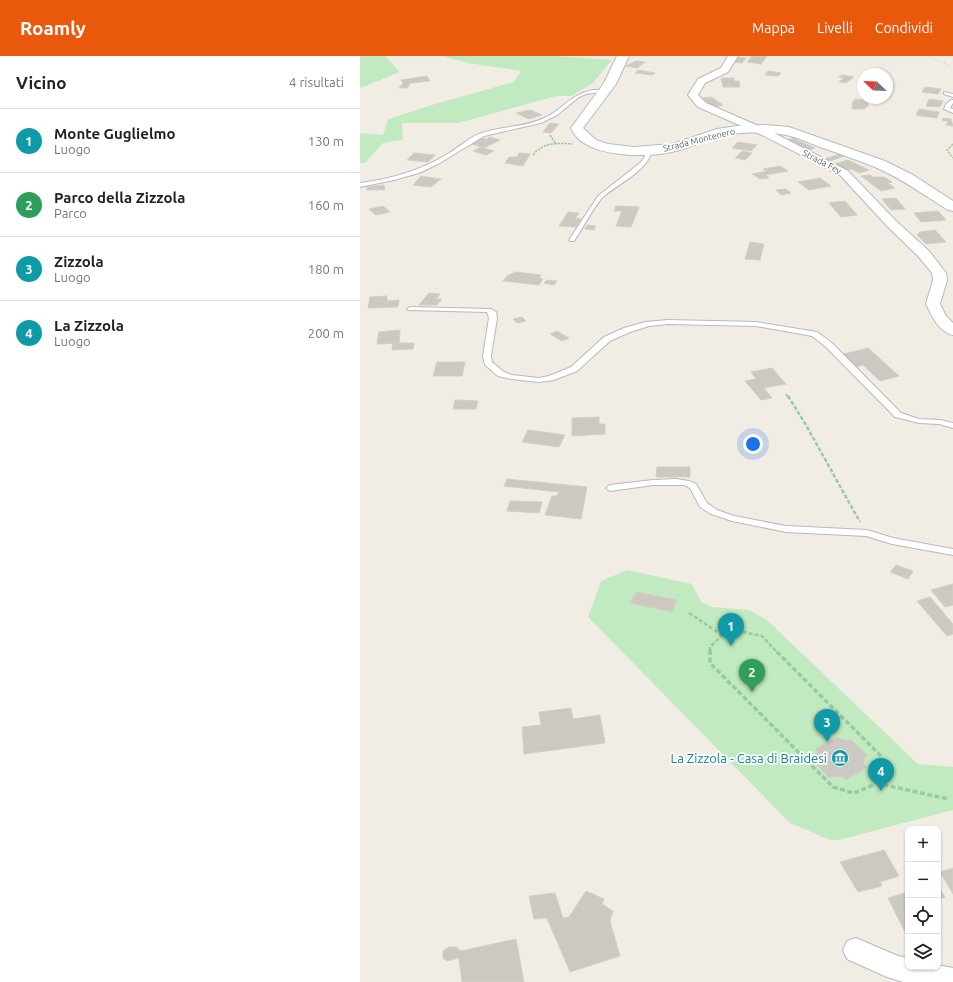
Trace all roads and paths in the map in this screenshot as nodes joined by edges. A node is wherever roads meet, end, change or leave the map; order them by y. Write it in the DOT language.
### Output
graph roads {
  1 [pos="623,56"];
  2 [pos="733,56"];
  3 [pos="605,91"];
  4 [pos="946,93"];
  5 [pos="953,96"];
  6 [pos="953,101"];
  7 [pos="953,111"];
  8 [pos="755,129"];
  9 [pos="550,135"];
  10 [pos="556,144"];
  11 [pos="953,144"];
  12 [pos="599,146"];
  13 [pos="649,151"];
  14 [pos="533,155"];
  15 [pos="953,158"];
  16 [pos="360,185"];
  17 [pos="953,207"];
  18 [pos="572,240"];
  19 [pos="410,309"];
  20 [pos="953,331"];
  21 [pos="786,394"];
  22 [pos="953,426"];
  23 [pos="610,488"];
  24 [pos="867,532"];
  25 [pos="953,552"];
  26 [pos="689,613"];
  27 [pos="722,635"];
  28 [pos="876,783"];
  29 [pos="948,799"];
  30 [pos="856,950"];
  31 [pos="953,981"];
  1 -- 3 [label="main road, Strada Montenero"];
  2 -- 8 [label="street, Strada Fey"];
  3 -- 12 [label="main road, Strada Montenero"];
  3 -- 16 [label="lane"];
  4 -- 5 [label="lane"];
  6 -- 7 [label="lane"];
  8 -- 13 [label="main road, Strada Montenero"];
  8 -- 17 [label="main road, Strada Montenero"];
  8 -- 20 [label="street, Strada Fey"];
  9 -- 10 [label="path"];
  10 -- 12 [label="path"];
  10 -- 14 [label="path"];
  11 -- 15 [label="path"];
  12 -- 13 [label="main road, Strada Montenero"];
  13 -- 18 [label="lane"];
  19 -- 22 [label="lane"];
  21 -- 24 [label="path"];
  23 -- 24 [label="lane"];
  24 -- 25 [label="lane"];
  26 -- 27 [label="path"];
  27 -- 28 [label="path"];
  27 -- 28 [label="path"];
  28 -- 29 [label="path"];
  30 -- 31 [label="street"];
}
